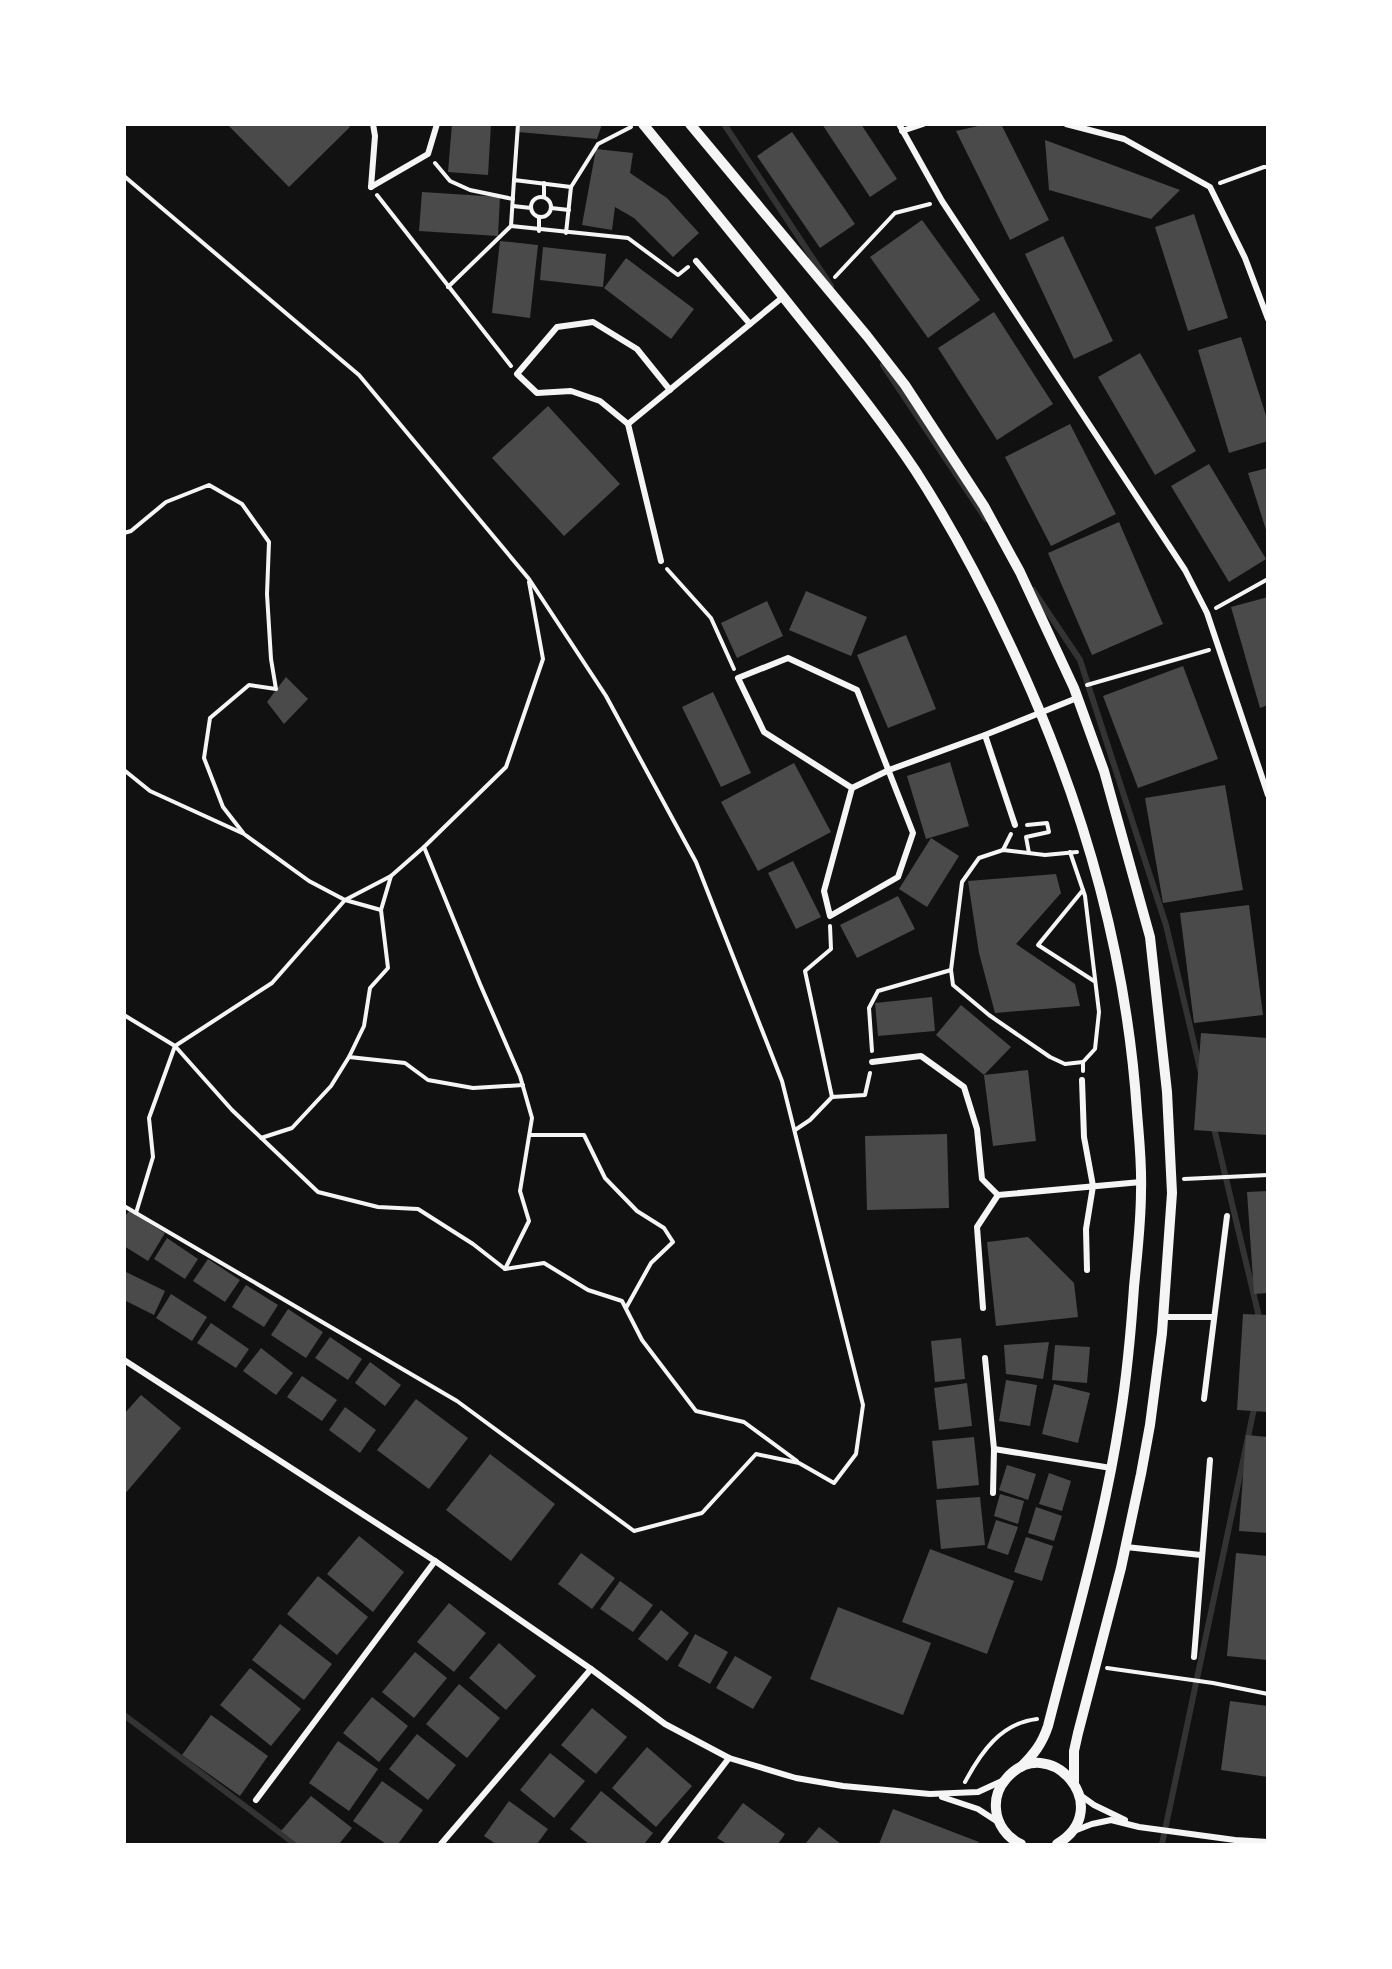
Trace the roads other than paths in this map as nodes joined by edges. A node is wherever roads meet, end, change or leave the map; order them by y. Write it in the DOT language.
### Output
graph roads {
  1 [pos="373,124"];
  2 [pos="437,124"];
  3 [pos="643,124"];
  4 [pos="690,124"];
  5 [pos="923,124"];
  6 [pos="1066,124"];
  7 [pos="901,128"];
  8 [pos="696,261"];
  9 [pos="783,297"];
  10 [pos="1268,319"];
  11 [pos="750,324"];
  12 [pos="670,390"];
  13 [pos="628,424"];
  14 [pos="661,561"];
  15 [pos="1075,693"];
  16 [pos="1041,712"];
  17 [pos="985,735"];
  18 [pos="889,770"];
  19 [pos="852,788"];
  20 [pos="1268,795"];
  21 [pos="1015,825"];
  22 [pos="872,1062"];
  23 [pos="1082,1080"];
  24 [pos="1141,1182"];
  25 [pos="1093,1186"];
  26 [pos="998,1195"];
  27 [pos="1227,1216"];
  28 [pos="1087,1270"];
  29 [pos="983,1308"];
  30 [pos="1163,1317"];
  31 [pos="1213,1317"];
  32 [pos="985,1358"];
  33 [pos="124,1360"];
  34 [pos="1204,1399"];
  35 [pos="994,1449"];
  36 [pos="1210,1460"];
  37 [pos="1111,1468"];
  38 [pos="993,1493"];
  39 [pos="1126,1547"];
  40 [pos="1201,1556"];
  41 [pos="435,1561"];
  42 [pos="1194,1657"];
  43 [pos="591,1670"];
  44 [pos="729,1758"];
  45 [pos="1021,1767"];
  46 [pos="1005,1780"];
  47 [pos="1074,1782"];
  48 [pos="930,1794"];
  49 [pos="1080,1795"];
  50 [pos="256,1800"];
  51 [pos="999,1822"];
  52 [pos="1139,1827"];
  53 [pos="1073,1832"];
  54 [pos="1215,1837"];
  55 [pos="1006,1839"];
  56 [pos="1268,1842"];
  57 [pos="441,1845"];
  58 [pos="663,1845"];
  59 [pos="1021,1845"];
  60 [pos="1057,1845"];
  61 [pos="1212,1845"];
  1 -- 2 [label="street"];
  3 -- 9 [label="street"];
  4 -- 15 [label="street"];
  5 -- 7 [label="street"];
  6 -- 10 [label="street"];
  7 -- 20 [label="street"];
  8 -- 11 [label="street"];
  9 -- 11 [label="street"];
  9 -- 16 [label="street"];
  11 -- 12 [label="street"];
  12 -- 13 [label="street"];
  12 -- 13 [label="street"];
  13 -- 14 [label="street"];
  15 -- 16 [label="street"];
  15 -- 30 [label="street"];
  16 -- 17 [label="street"];
  16 -- 24 [label="street"];
  17 -- 18 [label="street"];
  17 -- 21 [label="street"];
  18 -- 19 [label="street"];
  18 -- 19 [label="street"];
  18 -- 19 [label="street"];
  22 -- 26 [label="street"];
  23 -- 25 [label="street"];
  24 -- 25 [label="street"];
  24 -- 37 [label="street"];
  25 -- 26 [label="street"];
  25 -- 28 [label="street"];
  26 -- 29 [label="street"];
  27 -- 31 [label="street"];
  30 -- 31 [label="street"];
  30 -- 39 [label="street"];
  31 -- 34 [label="street"];
  32 -- 35 [label="street"];
  33 -- 41 [label="street"];
  35 -- 37 [label="street"];
  35 -- 38 [label="street"];
  36 -- 40 [label="street"];
  37 -- 45 [label="street"];
  39 -- 40 [label="street"];
  39 -- 47 [label="street"];
  40 -- 42 [label="street"];
  41 -- 43 [label="street"];
  41 -- 50 [label="street"];
  43 -- 44 [label="street"];
  43 -- 57 [label="street"];
  44 -- 48 [label="street"];
  44 -- 58 [label="street"];
  45 -- 46 [label="street"];
  45 -- 47 [label="street"];
  46 -- 48 [label="street"];
  46 -- 51 [label="street"];
  47 -- 49 [label="street"];
  48 -- 51 [label="street"];
  49 -- 52 [label="street"];
  49 -- 53 [label="street"];
  51 -- 55 [label="street"];
  52 -- 53 [label="street"];
  52 -- 54 [label="street"];
  53 -- 60 [label="street"];
  54 -- 56 [label="street"];
  54 -- 61 [label="street"];
  55 -- 59 [label="street"];
}
